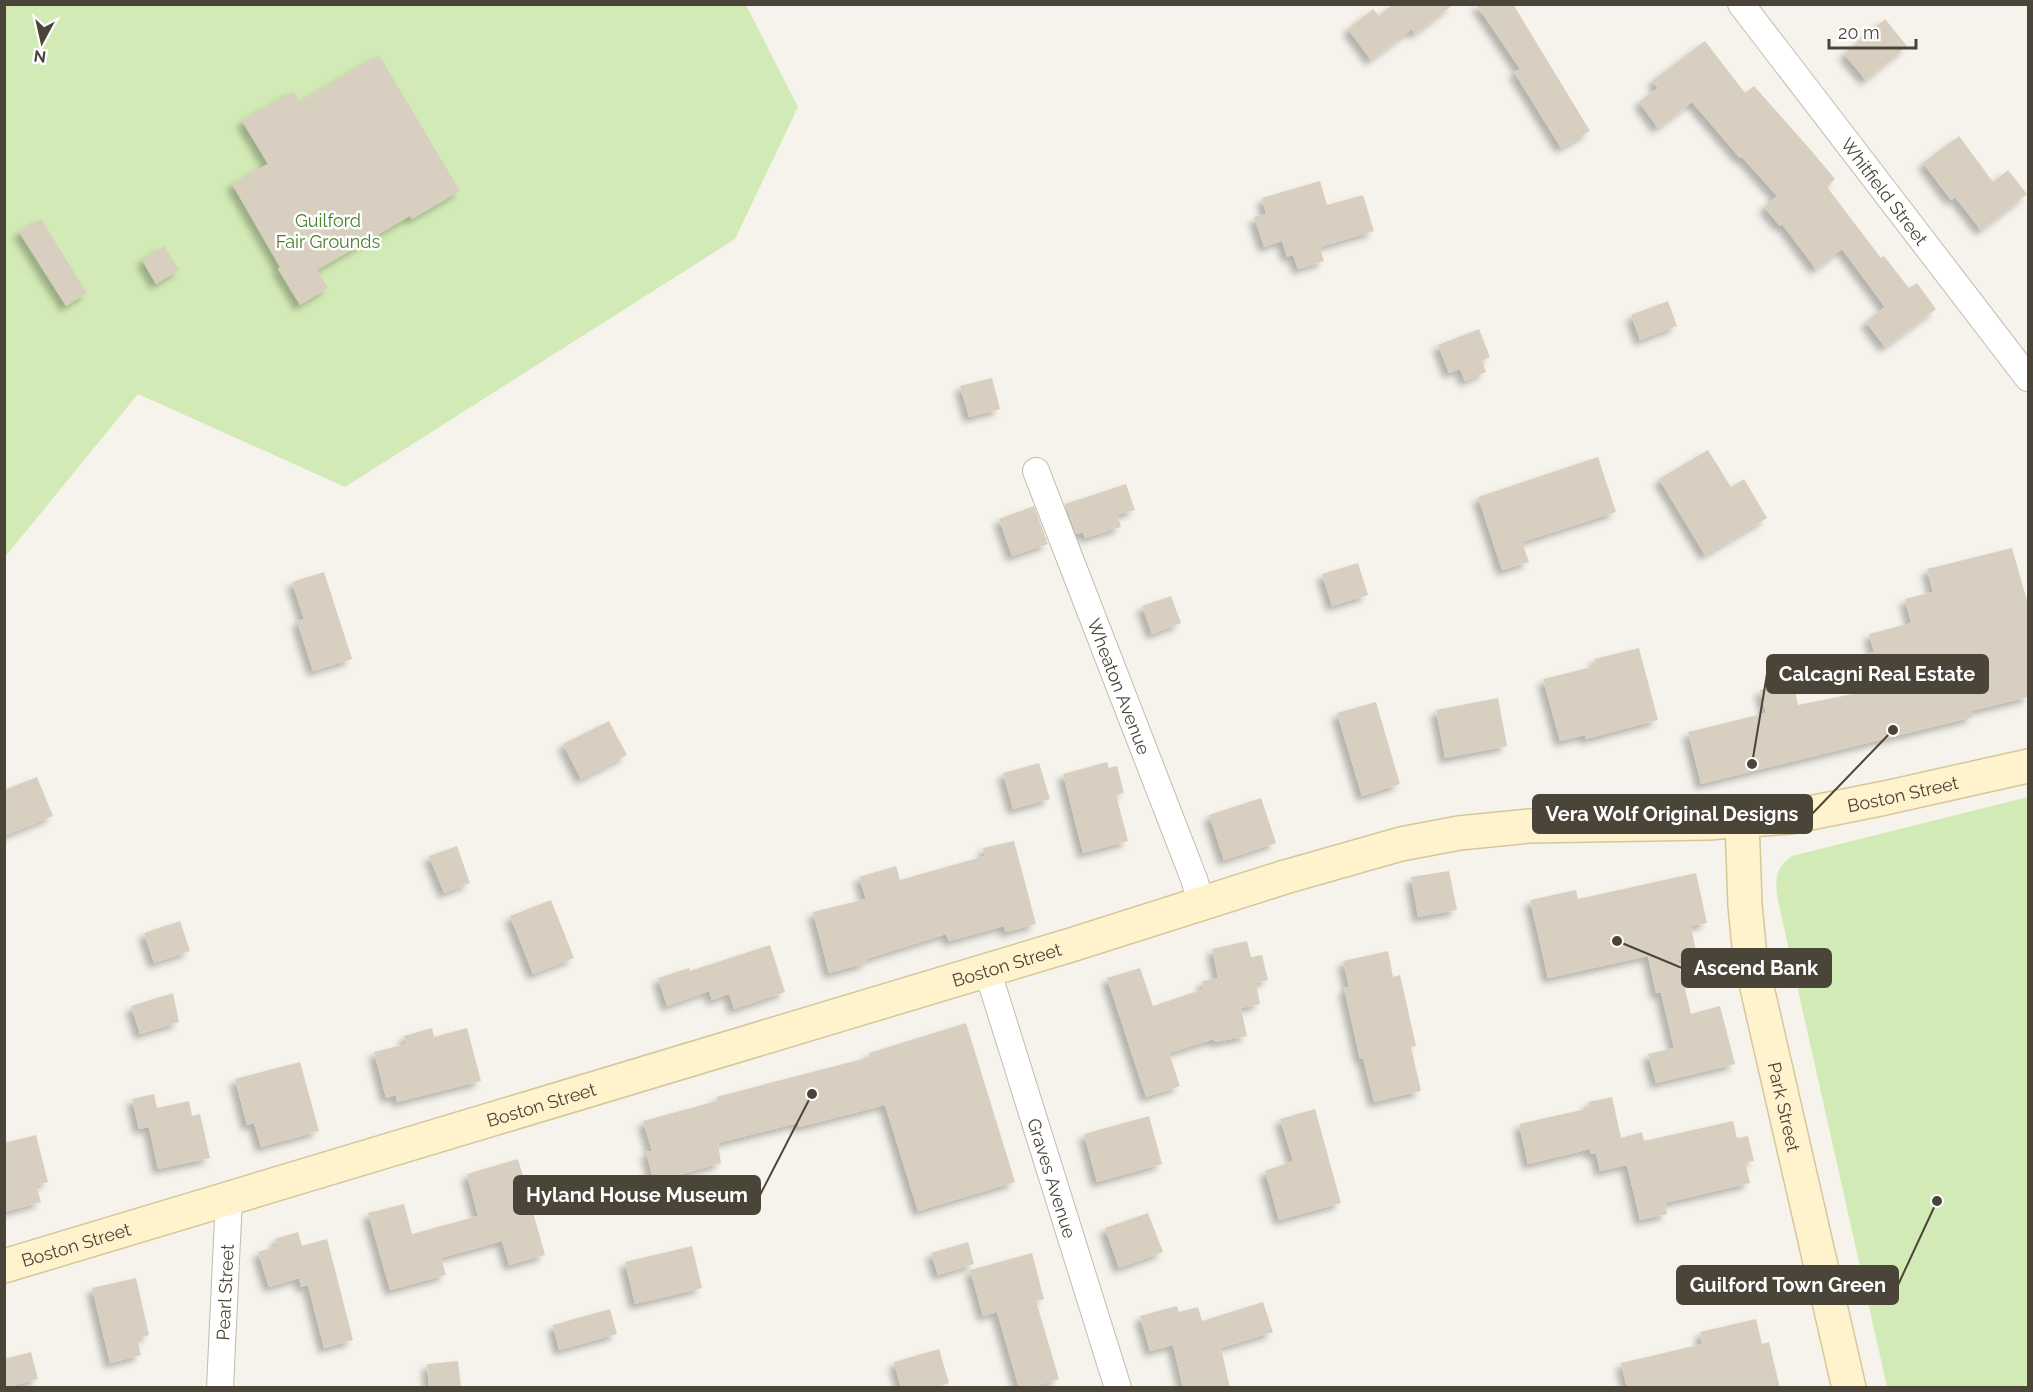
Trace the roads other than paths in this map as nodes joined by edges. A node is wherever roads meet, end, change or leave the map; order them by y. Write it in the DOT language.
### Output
graph roads {
  1 [pos="1741,4"];
  2 [pos="2028,378"];
  3 [pos="1036,471"];
  4 [pos="2028,765"];
  5 [pos="1742,821"];
  6 [pos="1201,903"];
  7 [pos="987,969"];
  8 [pos="229,1198"];
  9 [pos="4,1266"];
  10 [pos="220,1388"];
  11 [pos="1118,1388"];
  12 [pos="1850,1388"];
  1 -- 2 [label="street, Whitfield Street"];
  3 -- 6 [label="street, Wheaton Avenue"];
  4 -- 5 [label="main road, Boston Street"];
  5 -- 6 [label="main road, Boston Street"];
  5 -- 12 [label="main road, Park Street"];
  6 -- 7 [label="main road, Boston Street"];
  7 -- 8 [label="main road, Boston Street"];
  7 -- 11 [label="street, Graves Avenue"];
  8 -- 9 [label="main road, Boston Street"];
  8 -- 10 [label="street, Pearl Street"];
}
